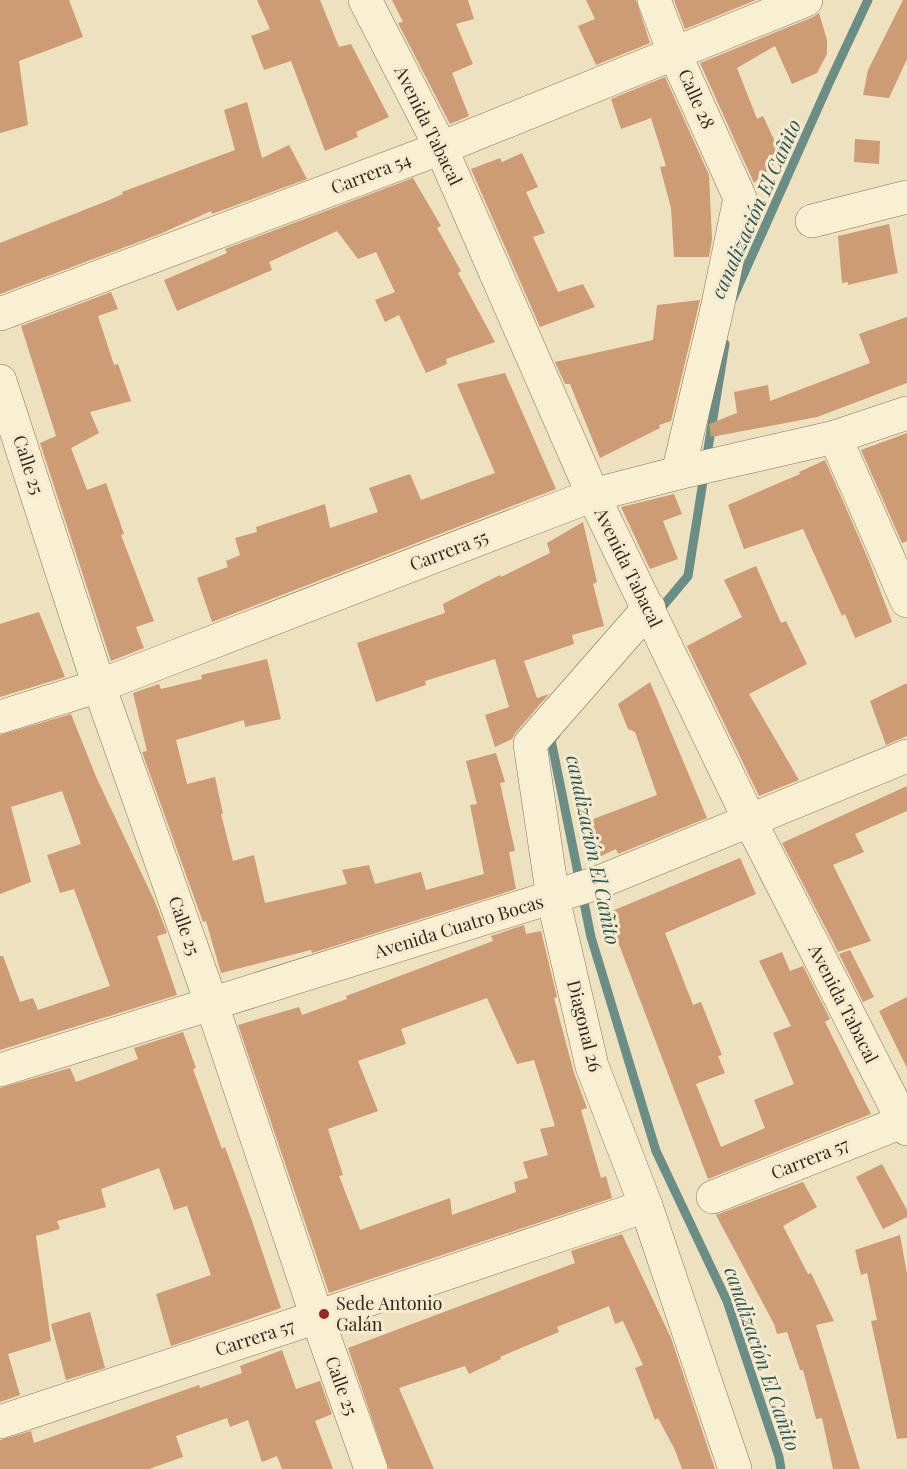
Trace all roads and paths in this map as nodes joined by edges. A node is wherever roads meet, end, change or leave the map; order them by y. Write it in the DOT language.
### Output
graph roads {
  1 [pos="365,0"];
  2 [pos="654,0"];
  3 [pos="806,0"];
  4 [pos="674,52"];
  5 [pos="441,148"];
  6 [pos="907,196"];
  7 [pos="812,221"];
  8 [pos="0,314"];
  9 [pos="0,381"];
  10 [pos="907,413"];
  11 [pos="835,437"];
  12 [pos="678,473"];
  13 [pos="593,495"];
  14 [pos="907,601"];
  15 [pos="655,622"];
  16 [pos="99,686"];
  17 [pos="0,717"];
  18 [pos="907,756"];
  19 [pos="750,821"];
  20 [pos="565,893"];
  21 [pos="212,1005"];
  22 [pos="0,1070"];
  23 [pos="906,1124"];
  24 [pos="713,1197"];
  25 [pos="646,1206"];
  26 [pos="317,1317"];
  27 [pos="0,1422"];
  28 [pos="371,1469"];
  29 [pos="735,1469"];
  1 -- 5 [label="street, Avenida Tabacal"];
  2 -- 4 [label="street, Calle 28"];
  3 -- 4 [label="street, Carrera 54"];
  4 -- 5 [label="street, Carrera 54"];
  4 -- 12 [label="street, Calle 28"];
  5 -- 8 [label="street, Carrera 54"];
  5 -- 13 [label="street, Avenida Tabacal"];
  6 -- 7 [label="street"];
  9 -- 16 [label="street, Calle 25"];
  10 -- 11 [label="street, Carrera 55"];
  11 -- 12 [label="street, Carrera 55"];
  11 -- 14 [label="street"];
  12 -- 13 [label="street, Carrera 55"];
  13 -- 15 [label="street, Avenida Tabacal"];
  13 -- 16 [label="street, Carrera 55"];
  15 -- 19 [label="street, Avenida Tabacal"];
  15 -- 20 [label="street, Diagonal 26"];
  16 -- 17 [label="street, Carrera 55"];
  16 -- 21 [label="street, Calle 25"];
  18 -- 19 [label="street, Avenida Cuatro Bocas"];
  19 -- 20 [label="street, Avenida Cuatro Bocas"];
  19 -- 23 [label="street, Avenida Tabacal"];
  20 -- 21 [label="street, Avenida Cuatro Bocas"];
  20 -- 25 [label="street, Diagonal 26"];
  21 -- 22 [label="street, Avenida Cuatro Bocas"];
  21 -- 26 [label="street, Calle 25"];
  23 -- 24 [label="street, Carrera 57"];
  25 -- 26 [label="street, Carrera 57"];
  25 -- 29 [label="street, Diagonal 26"];
  26 -- 27 [label="street, Carrera 57"];
  26 -- 28 [label="street, Calle 25"];
}
